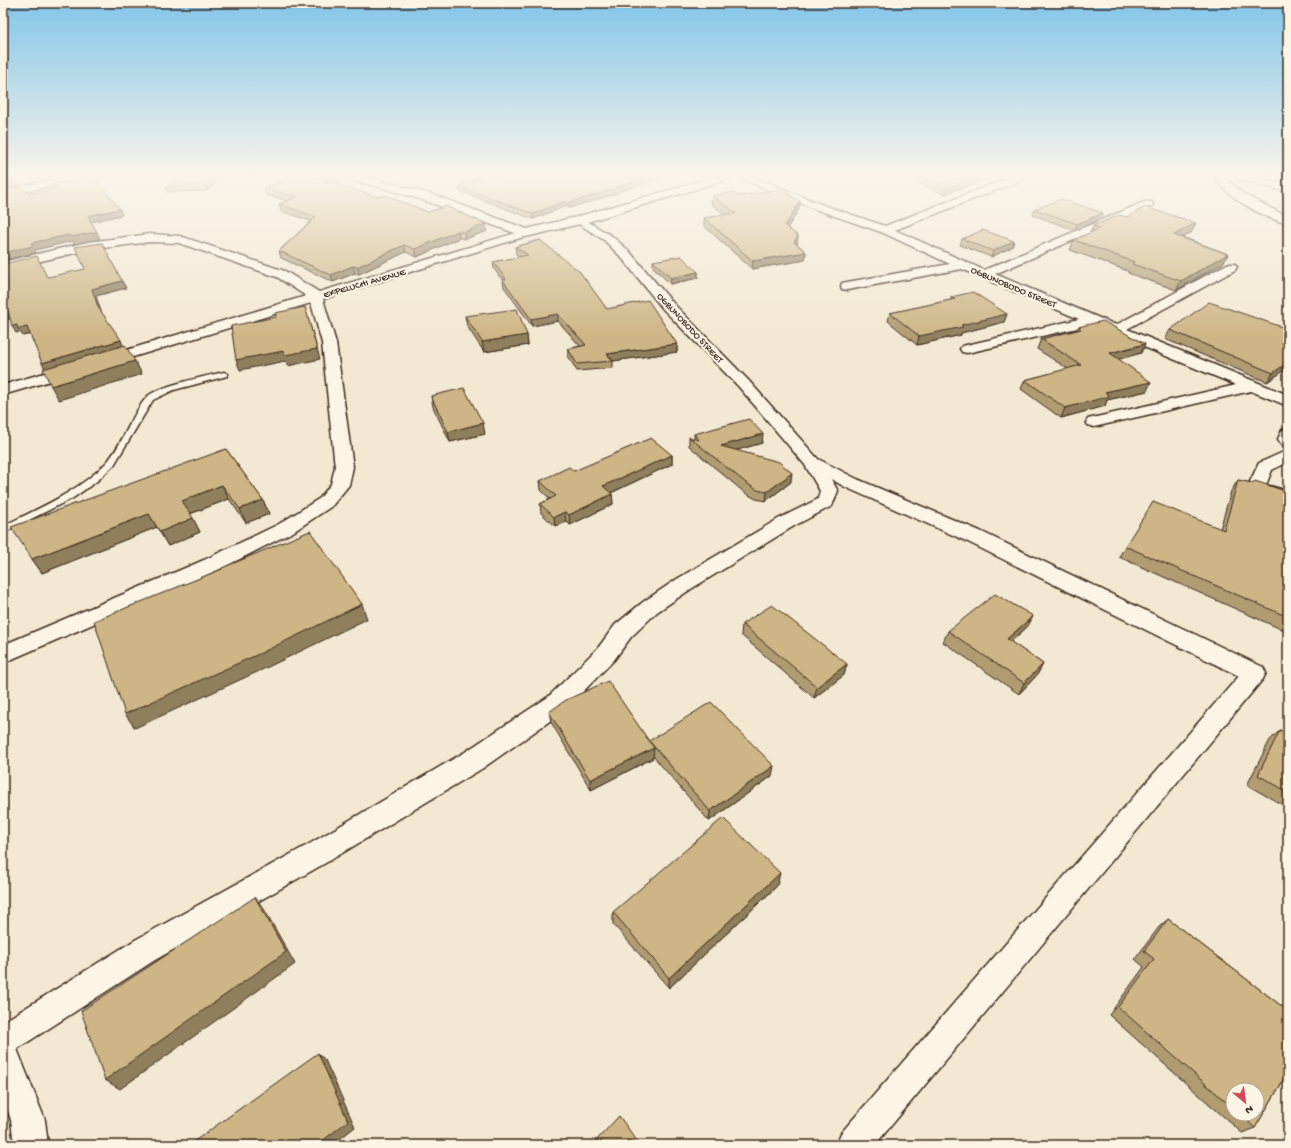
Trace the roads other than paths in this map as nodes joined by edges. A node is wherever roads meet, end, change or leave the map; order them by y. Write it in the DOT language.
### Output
graph roads {
  1 [pos="519,231"];
  2 [pos="536,231"];
  3 [pos="596,231"];
  4 [pos="886,231"];
  5 [pos="1086,231"];
  6 [pos="526,233"];
  7 [pos="963,264"];
  8 [pos="3,266"];
  9 [pos="1231,267"];
  10 [pos="985,274"];
  11 [pos="847,286"];
  12 [pos="316,296"];
  13 [pos="1093,320"];
  14 [pos="1118,329"];
  15 [pos="967,349"];
  16 [pos="224,374"];
  17 [pos="1253,386"];
  18 [pos="3,390"];
  19 [pos="1286,397"];
  20 [pos="1288,415"];
  21 [pos="1094,422"];
  22 [pos="1288,434"];
  23 [pos="1288,441"];
  24 [pos="1288,455"];
  25 [pos="812,462"];
  26 [pos="1288,497"];
  27 [pos="3,530"];
  28 [pos="3,654"];
  29 [pos="3,1040"];
  30 [pos="3,1053"];
  31 [pos="31,1145"];
  32 [pos="853,1145"];
  1 -- 6 [label="street"];
  2 -- 6 [label="street, EKPELUCHI AVENUE"];
  3 -- 25 [label="street, OGBUNOBODO STREET"];
  4 -- 7 [label="street, OGBUNOBODO STREET"];
  5 -- 10 [label="street"];
  6 -- 12 [label="street, EKPELUCHI AVENUE"];
  7 -- 10 [label="street, OGBUNOBODO STREET"];
  7 -- 11 [label="street"];
  8 -- 12 [label="street"];
  9 -- 14 [label="street"];
  10 -- 13 [label="street, OGBUNOBODO STREET"];
  12 -- 18 [label="street, EKPELUCHI AVENUE"];
  12 -- 28 [label="street"];
  13 -- 14 [label="street, OGBUNOBODO STREET"];
  13 -- 15 [label="street"];
  14 -- 17 [label="street, OGBUNOBODO STREET"];
  16 -- 27 [label="lane"];
  17 -- 19 [label="street, OGBUNOBODO STREET"];
  17 -- 21 [label="street"];
  19 -- 20 [label="street"];
  22 -- 23 [label="street"];
  24 -- 26 [label="street"];
  25 -- 29 [label="street, OGBUNOBODO STREET"];
  25 -- 32 [label="street"];
  30 -- 31 [label="street"];
}
